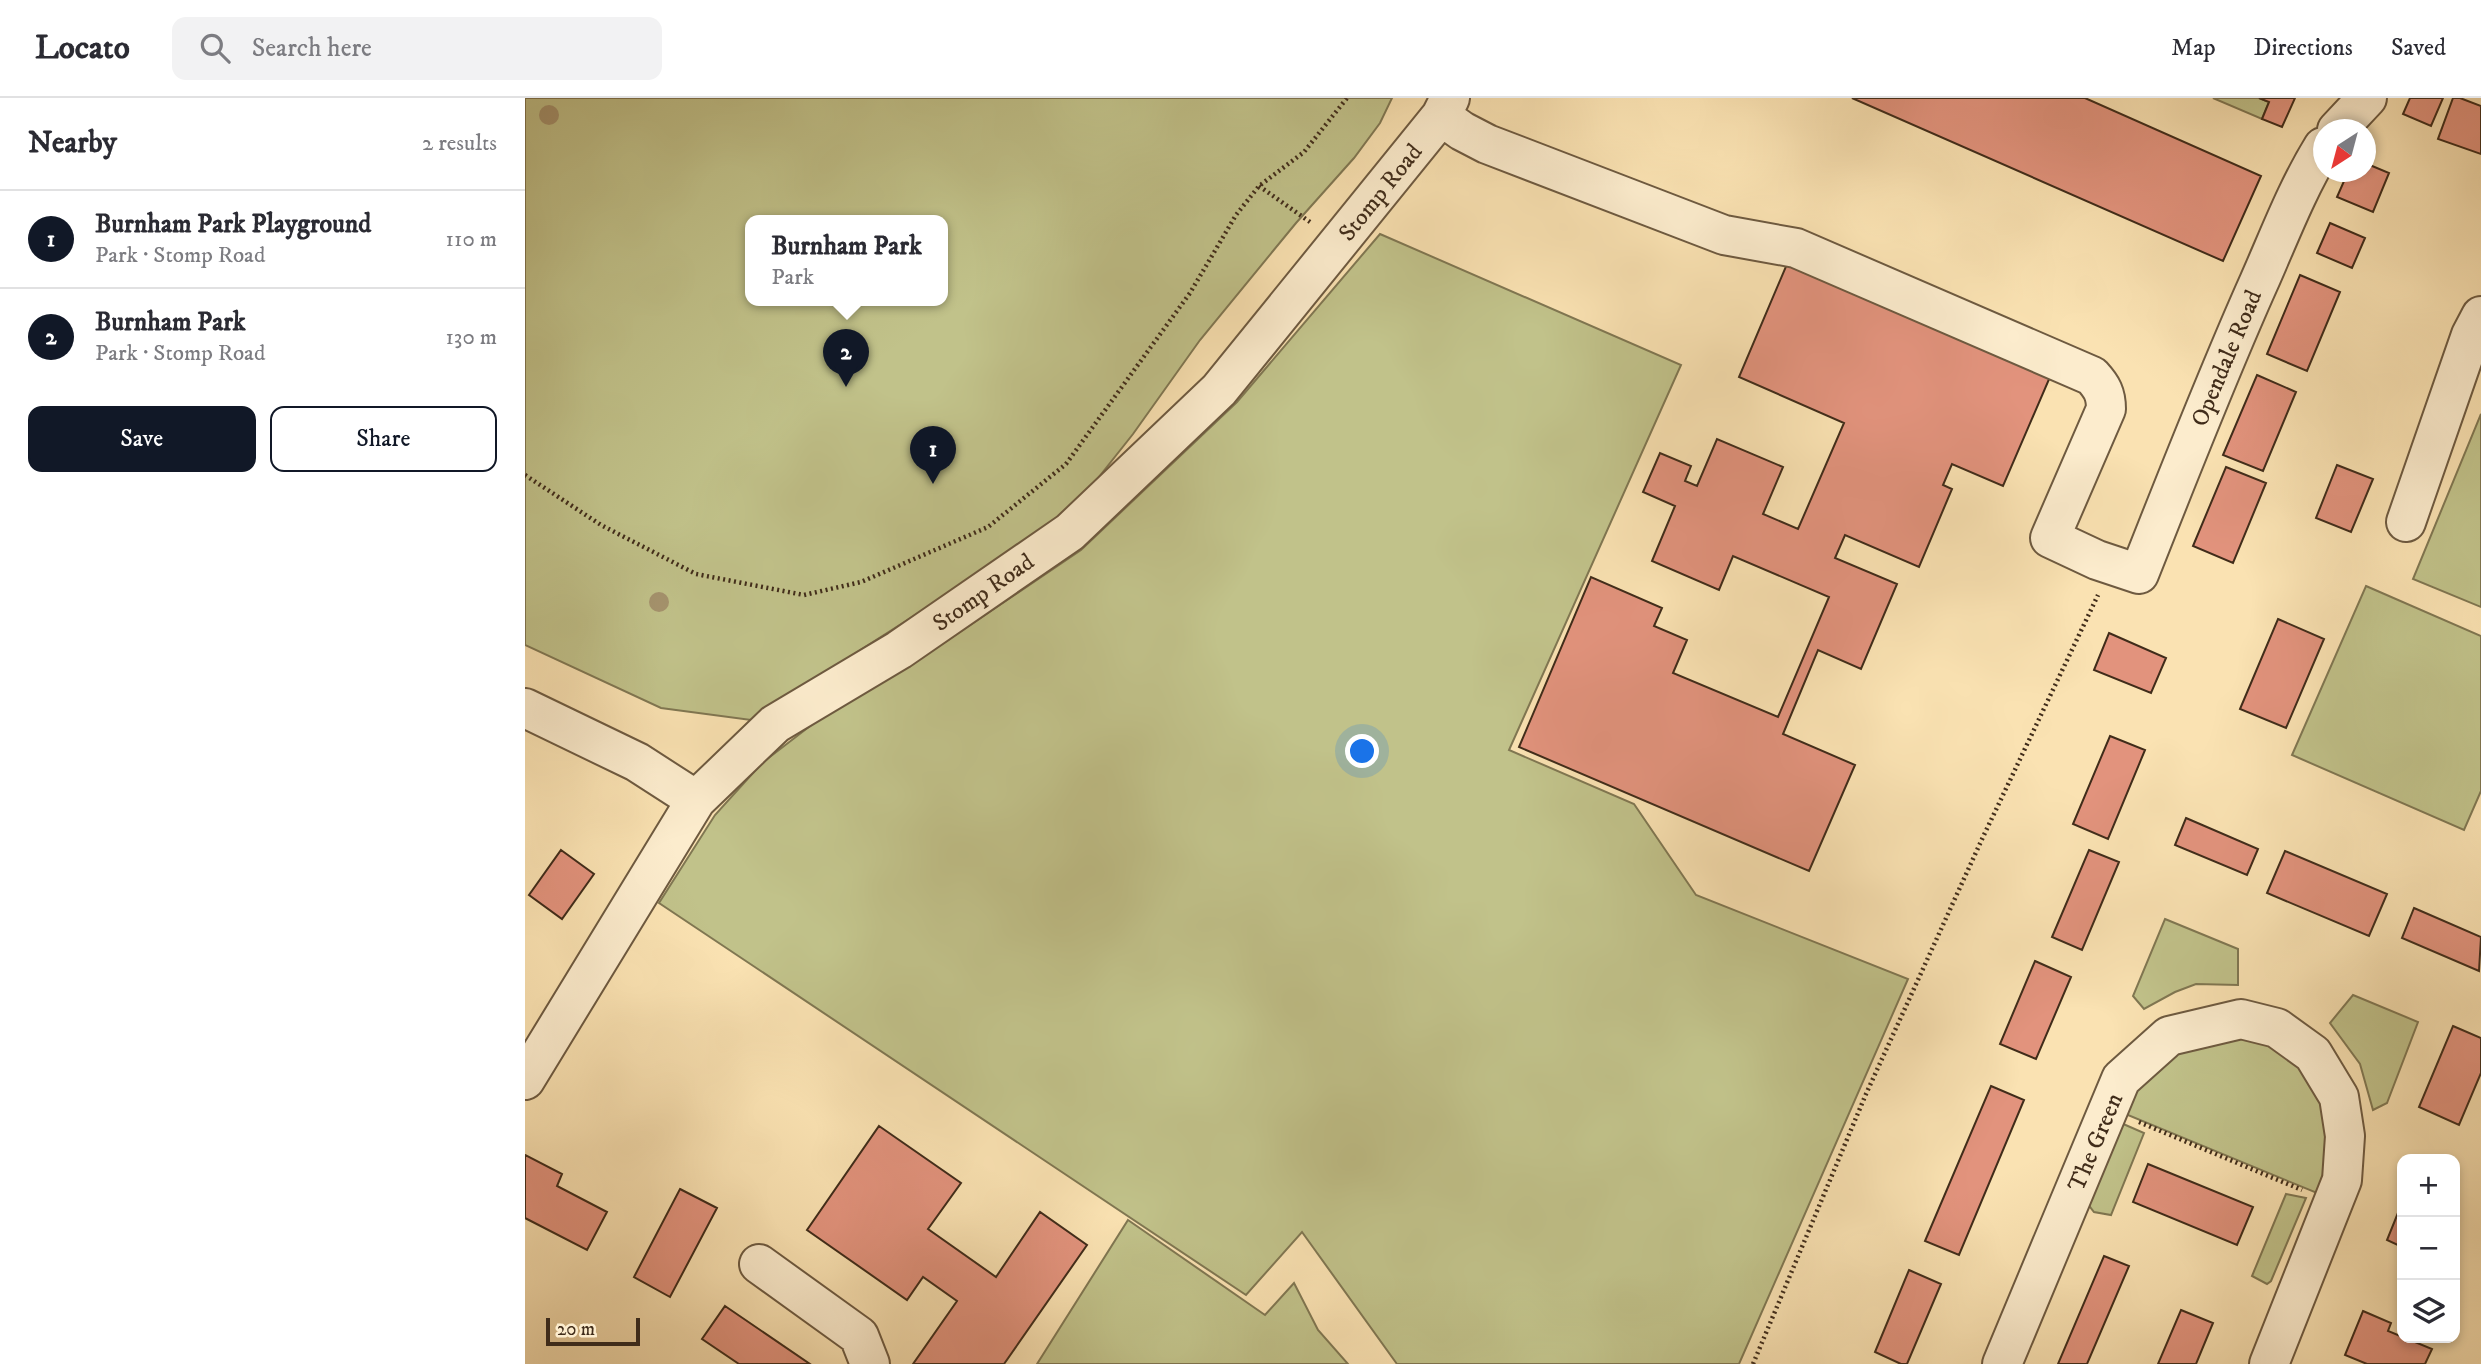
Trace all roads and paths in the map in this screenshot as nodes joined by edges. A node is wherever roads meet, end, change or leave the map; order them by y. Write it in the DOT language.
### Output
graph roads {
  1 [pos="1347,98"];
  2 [pos="2367,98"];
  3 [pos="1445,107"];
  4 [pos="2347,119"];
  5 [pos="2313,164"];
  6 [pos="1259,186"];
  7 [pos="1340,242"];
  8 [pos="2481,316"];
  9 [pos="525,475"];
  10 [pos="2406,522"];
  11 [pos="2126,569"];
  12 [pos="525,708"];
  13 [pos="696,800"];
  14 [pos="525,1080"];
  15 [pos="2109,1109"];
  16 [pos="2333,1203"];
  17 [pos="759,1264"];
  18 [pos="870,1364"];
  19 [pos="1753,1364"];
  20 [pos="2002,1364"];
  21 [pos="2269,1364"];
  1 -- 6 [label="path"];
  2 -- 4 [label="street"];
  3 -- 7 [label="street, Stomp Road"];
  3 -- 11 [label="street"];
  5 -- 11 [label="street, Opendale Road"];
  6 -- 7 [label="path"];
  6 -- 9 [label="path"];
  7 -- 13 [label="street, Stomp Road"];
  8 -- 10 [label="street"];
  11 -- 19 [label="path"];
  12 -- 13 [label="street"];
  13 -- 14 [label="street, Stomp Road"];
  15 -- 16 [label="path"];
  15 -- 16 [label="street, The Green"];
  15 -- 20 [label="street, The Green"];
  16 -- 21 [label="street, The Green"];
  17 -- 18 [label="street"];
}
